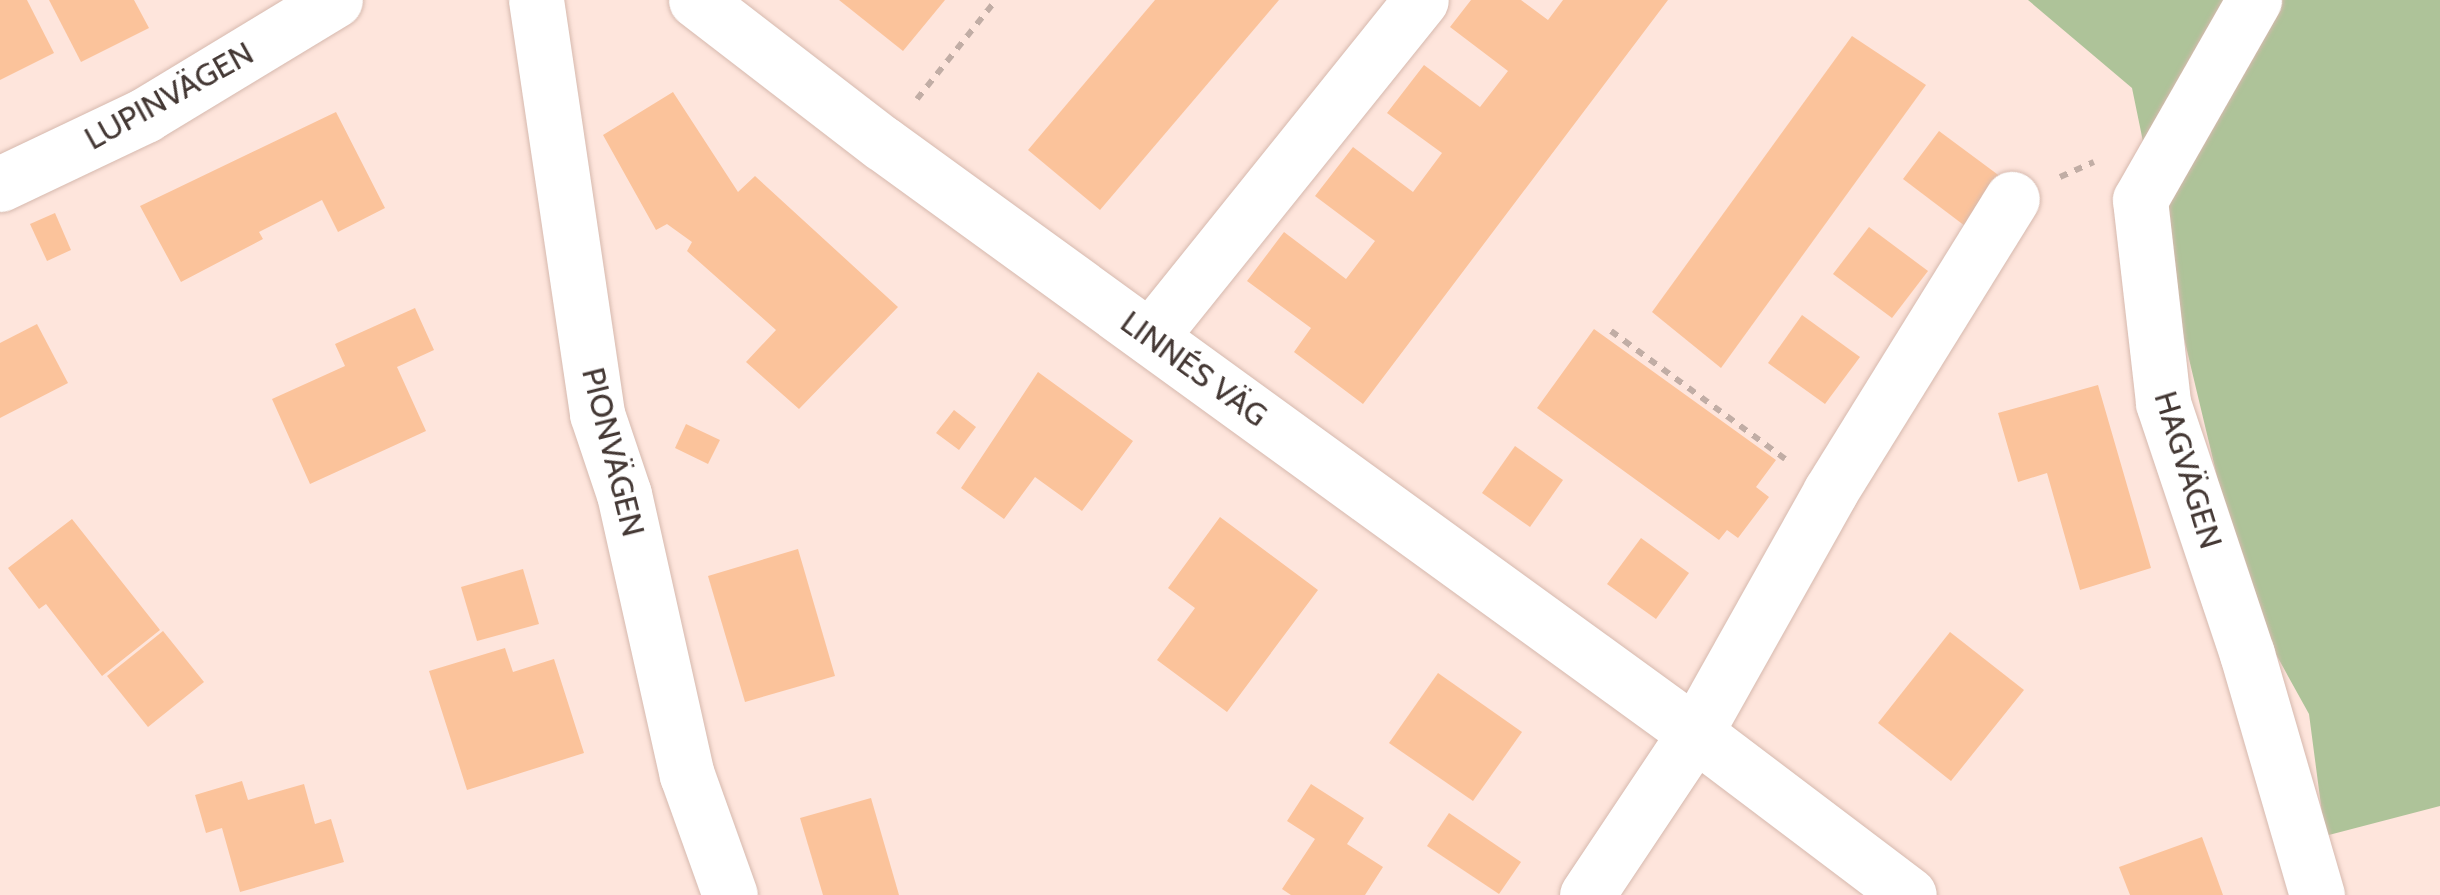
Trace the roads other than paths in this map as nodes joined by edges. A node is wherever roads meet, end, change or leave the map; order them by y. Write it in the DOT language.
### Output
graph roads {
  1 [pos="335,0"];
  2 [pos="536,0"];
  3 [pos="696,0"];
  4 [pos="1422,0"];
  5 [pos="2254,0"];
  6 [pos="0,184"];
  7 [pos="2012,199"];
  8 [pos="1150,337"];
  9 [pos="1694,733"];
  10 [pos="730,895"];
  11 [pos="1587,895"];
  12 [pos="1909,895"];
  13 [pos="2318,895"];
  1 -- 6 [label="street, LUPINVÄGEN"];
  2 -- 10 [label="street, PIONVÄGEN"];
  3 -- 8 [label="street, LINNÉS VÄG"];
  4 -- 8 [label="street"];
  5 -- 13 [label="street, HAGVÄGEN"];
  7 -- 9 [label="street"];
  8 -- 9 [label="street, LINNÉS VÄG"];
  9 -- 11 [label="street"];
  9 -- 12 [label="street, LINNÉS VÄG"];
}
